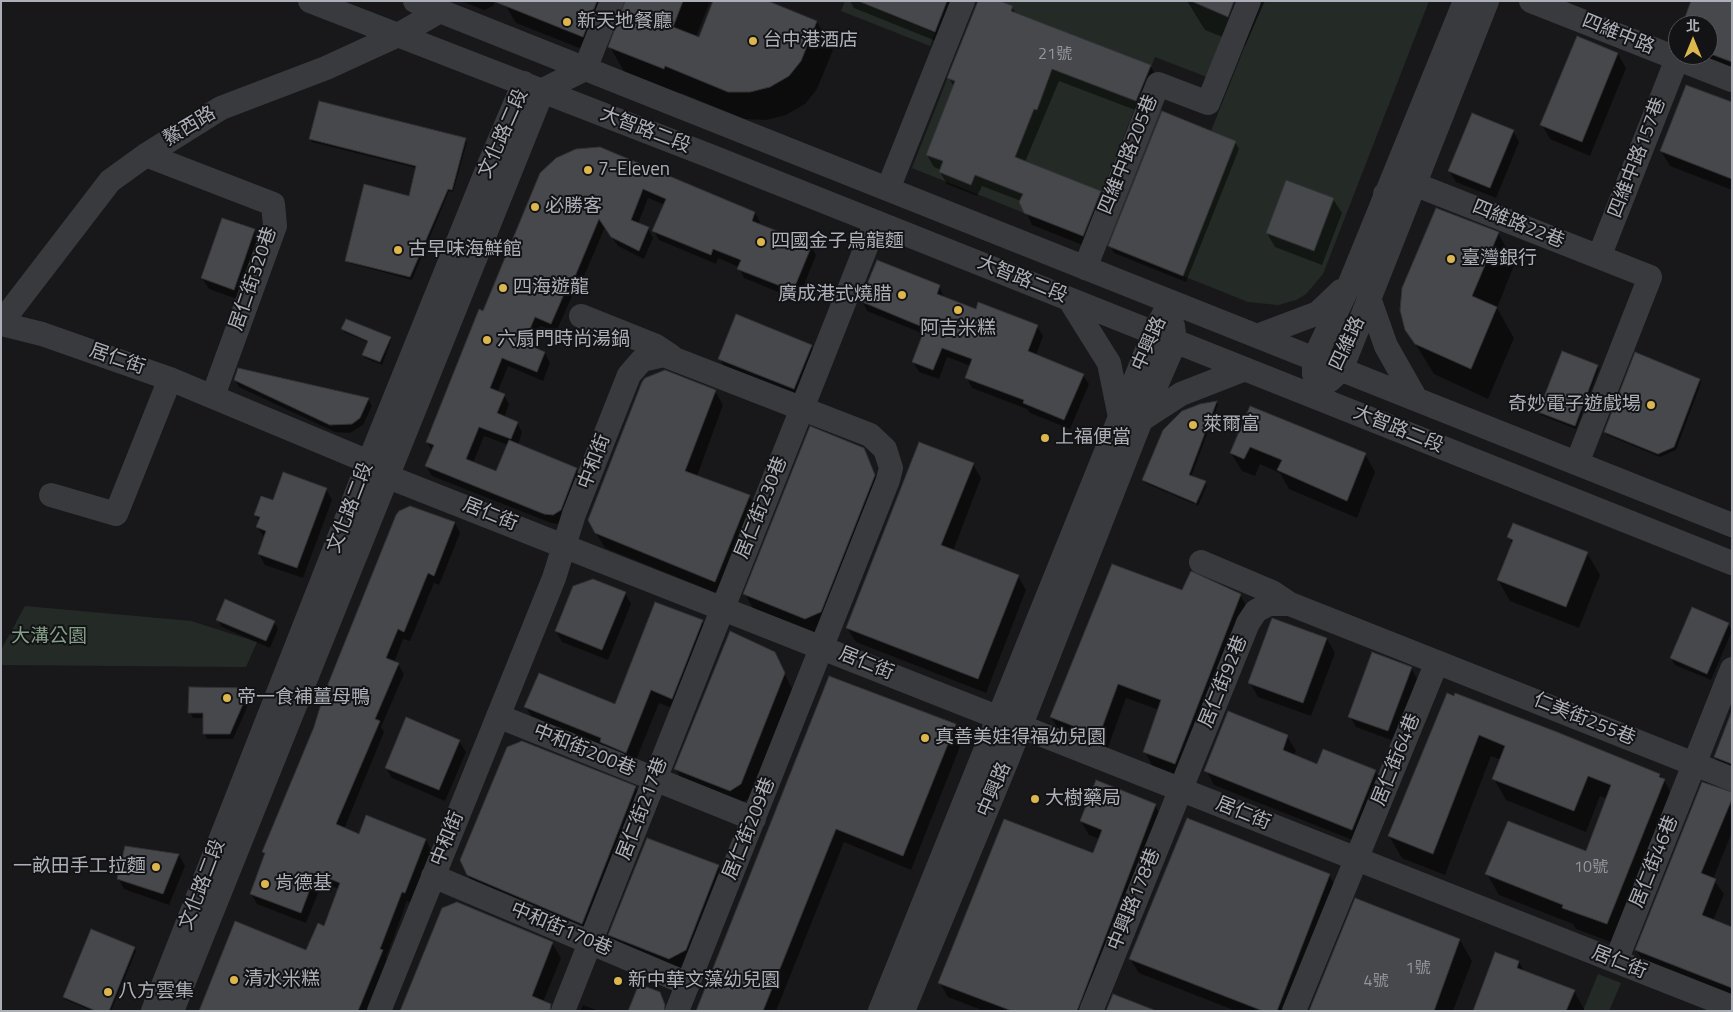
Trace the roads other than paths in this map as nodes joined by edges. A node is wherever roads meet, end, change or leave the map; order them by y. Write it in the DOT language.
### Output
graph roads {
  1 [pos="310,1"];
  2 [pos="415,1"];
  3 [pos="612,1"];
  4 [pos="963,1"];
  5 [pos="1248,1"];
  6 [pos="1465,1"];
  7 [pos="1486,1"];
  8 [pos="1531,1"];
  9 [pos="440,11"];
  10 [pos="398,35"];
  11 [pos="1668,55"];
  12 [pos="1675,65"];
  13 [pos="1693,65"];
  14 [pos="585,69"];
  15 [pos="1732,80"];
  16 [pos="534,87"];
  17 [pos="146,155"];
  18 [pos="1414,184"];
  19 [pos="888,190"];
  20 [pos="1386,194"];
  21 [pos="876,222"];
  22 [pos="1599,257"];
  23 [pos="1085,268"];
  24 [pos="1350,283"];
  25 [pos="1369,298"];
  26 [pos="1069,299"];
  27 [pos="1170,302"];
  28 [pos="581,316"];
  29 [pos="1,323"];
  30 [pos="1154,333"];
  31 [pos="1257,336"];
  32 [pos="1175,342"];
  33 [pos="672,357"];
  34 [pos="1314,359"];
  35 [pos="1244,369"];
  36 [pos="1341,370"];
  37 [pos="170,379"];
  38 [pos="214,396"];
  39 [pos="1314,396"];
  40 [pos="1416,399"];
  41 [pos="802,408"];
  42 [pos="1130,419"];
  43 [pos="1577,463"];
  44 [pos="378,469"];
  45 [pos="50,495"];
  46 [pos="1732,526"];
  47 [pos="564,545"];
  48 [pos="1201,562"];
  49 [pos="1732,563"];
  50 [pos="1290,604"];
  51 [pos="722,607"];
  52 [pos="822,647"];
  53 [pos="1437,662"];
  54 [pos="1732,669"];
  55 [pos="498,716"];
  56 [pos="998,718"];
  57 [pos="1021,727"];
  58 [pos="1694,764"];
  59 [pos="1732,778"];
  60 [pos="654,779"];
  61 [pos="1180,789"];
  62 [pos="754,819"];
  63 [pos="1356,859"];
  64 [pos="433,876"];
  65 [pos="590,943"];
  66 [pos="1616,961"];
  67 [pos="688,984"];
  68 [pos="1732,1007"];
  69 [pos="153,1011"];
  70 [pos="172,1011"];
  71 [pos="378,1011"];
  72 [pos="563,1011"];
  73 [pos="678,1011"];
  74 [pos="880,1011"];
  75 [pos="903,1011"];
  76 [pos="1090,1011"];
  77 [pos="1294,1011"];
  1 -- 10 [label="street, 大智路二段"];
  2 -- 9 [label="street, 大智路二段"];
  3 -- 14 [label="street"];
  4 -- 19 [label="street"];
  5 -- 23 [label="street, 四維中路205巷"];
  6 -- 20 [label="street, 四維路"];
  7 -- 18 [label="street, 四維路"];
  8 -- 11 [label="street, 四維中路"];
  9 -- 10 [label="street, 鰲西路"];
  9 -- 14 [label="street, 大智路二段"];
  10 -- 16 [label="street, 大智路二段"];
  10 -- 17 [label="street, 鰲西路"];
  12 -- 22 [label="street, 四維中路157巷"];
  13 -- 15 [label="street, 四維中路"];
  14 -- 16 [label="street, 文化路二段"];
  14 -- 19 [label="street, 大智路二段"];
  16 -- 21 [label="street, 大智路二段"];
  16 -- 44 [label="street, 文化路二段"];
  17 -- 29 [label="street, 鰲西路"];
  17 -- 38 [label="street, 居仁街320巷"];
  18 -- 20 [label="street"];
  18 -- 22 [label="street, 四維路22巷"];
  18 -- 25 [label="street, 四維路"];
  19 -- 23 [label="street, 大智路二段"];
  20 -- 24 [label="street, 四維路"];
  21 -- 26 [label="street, 大智路二段"];
  21 -- 41 [label="street, 居仁街230巷"];
  22 -- 43 [label="street, 四維路22巷"];
  23 -- 27 [label="street, 大智路二段"];
  24 -- 31 [label="street"];
  24 -- 34 [label="street, 四維路"];
  25 -- 36 [label="street, 四維路"];
  25 -- 40 [label="street"];
  26 -- 30 [label="street, 大智路二段"];
  26 -- 42 [label="street"];
  27 -- 30 [label="street, 中興路"];
  27 -- 31 [label="street, 大智路二段"];
  27 -- 32 [label="street, 中興路"];
  28 -- 33 [label="street"];
  29 -- 37 [label="street, 居仁街"];
  30 -- 32 [label="street, 大智路二段"];
  30 -- 42 [label="street, 中興路"];
  31 -- 34 [label="street, 大智路二段"];
  32 -- 35 [label="street, 大智路二段"];
  32 -- 42 [label="street, 中興路"];
  33 -- 41 [label="street, 中和街"];
  33 -- 47 [label="street, 中和街"];
  34 -- 36 [label="street, 大智路二段"];
  34 -- 39 [label="street, 四維路"];
  35 -- 39 [label="street, 大智路二段"];
  35 -- 42 [label="street"];
  36 -- 39 [label="street, 四維路"];
  36 -- 40 [label="street, 大智路二段"];
  37 -- 38 [label="street, 居仁街"];
  37 -- 45 [label="street"];
  38 -- 44 [label="street, 居仁街"];
  39 -- 49 [label="street, 大智路二段"];
  40 -- 43 [label="street, 大智路二段"];
  41 -- 51 [label="street, 居仁街230巷"];
  41 -- 52 [label="street, 中和街"];
  42 -- 56 [label="street, 中興路"];
  42 -- 57 [label="street, 中興路"];
  43 -- 46 [label="street, 大智路二段"];
  44 -- 47 [label="street, 居仁街"];
  44 -- 69 [label="street, 文化路二段"];
  44 -- 70 [label="street, 文化路二段"];
  47 -- 51 [label="street, 居仁街"];
  47 -- 55 [label="street, 中和街"];
  48 -- 50 [label="street, 居仁街92巷"];
  50 -- 53 [label="street, 居仁街92巷"];
  50 -- 61 [label="street, 居仁街92巷"];
  51 -- 52 [label="street, 居仁街"];
  51 -- 60 [label="street, 居仁街217巷"];
  52 -- 56 [label="street, 居仁街"];
  52 -- 62 [label="street, 居仁街209巷"];
  53 -- 58 [label="street, 仁美街255巷"];
  53 -- 63 [label="street, 居仁街64巷"];
  54 -- 58 [label="street, 居仁街46巷"];
  55 -- 60 [label="street, 中和街200巷"];
  55 -- 64 [label="street, 中和街"];
  56 -- 57 [label="street, 居仁街"];
  56 -- 74 [label="street, 中興路"];
  57 -- 61 [label="street, 居仁街"];
  57 -- 75 [label="street, 中興路"];
  58 -- 59 [label="street, 仁美街255巷"];
  58 -- 66 [label="street, 居仁街46巷"];
  60 -- 62 [label="street, 中和街200巷"];
  60 -- 65 [label="street, 居仁街217巷"];
  61 -- 63 [label="street, 居仁街"];
  61 -- 76 [label="street, 中興路178巷"];
  62 -- 67 [label="street, 居仁街209巷"];
  63 -- 66 [label="street, 居仁街"];
  63 -- 77 [label="street, 居仁街64巷"];
  64 -- 65 [label="street, 中和街170巷"];
  64 -- 71 [label="street, 中和街"];
  65 -- 67 [label="street, 中和街170巷"];
  65 -- 72 [label="street, 居仁街217巷"];
  66 -- 68 [label="street, 居仁街"];
  67 -- 73 [label="street, 居仁街209巷"];
}
